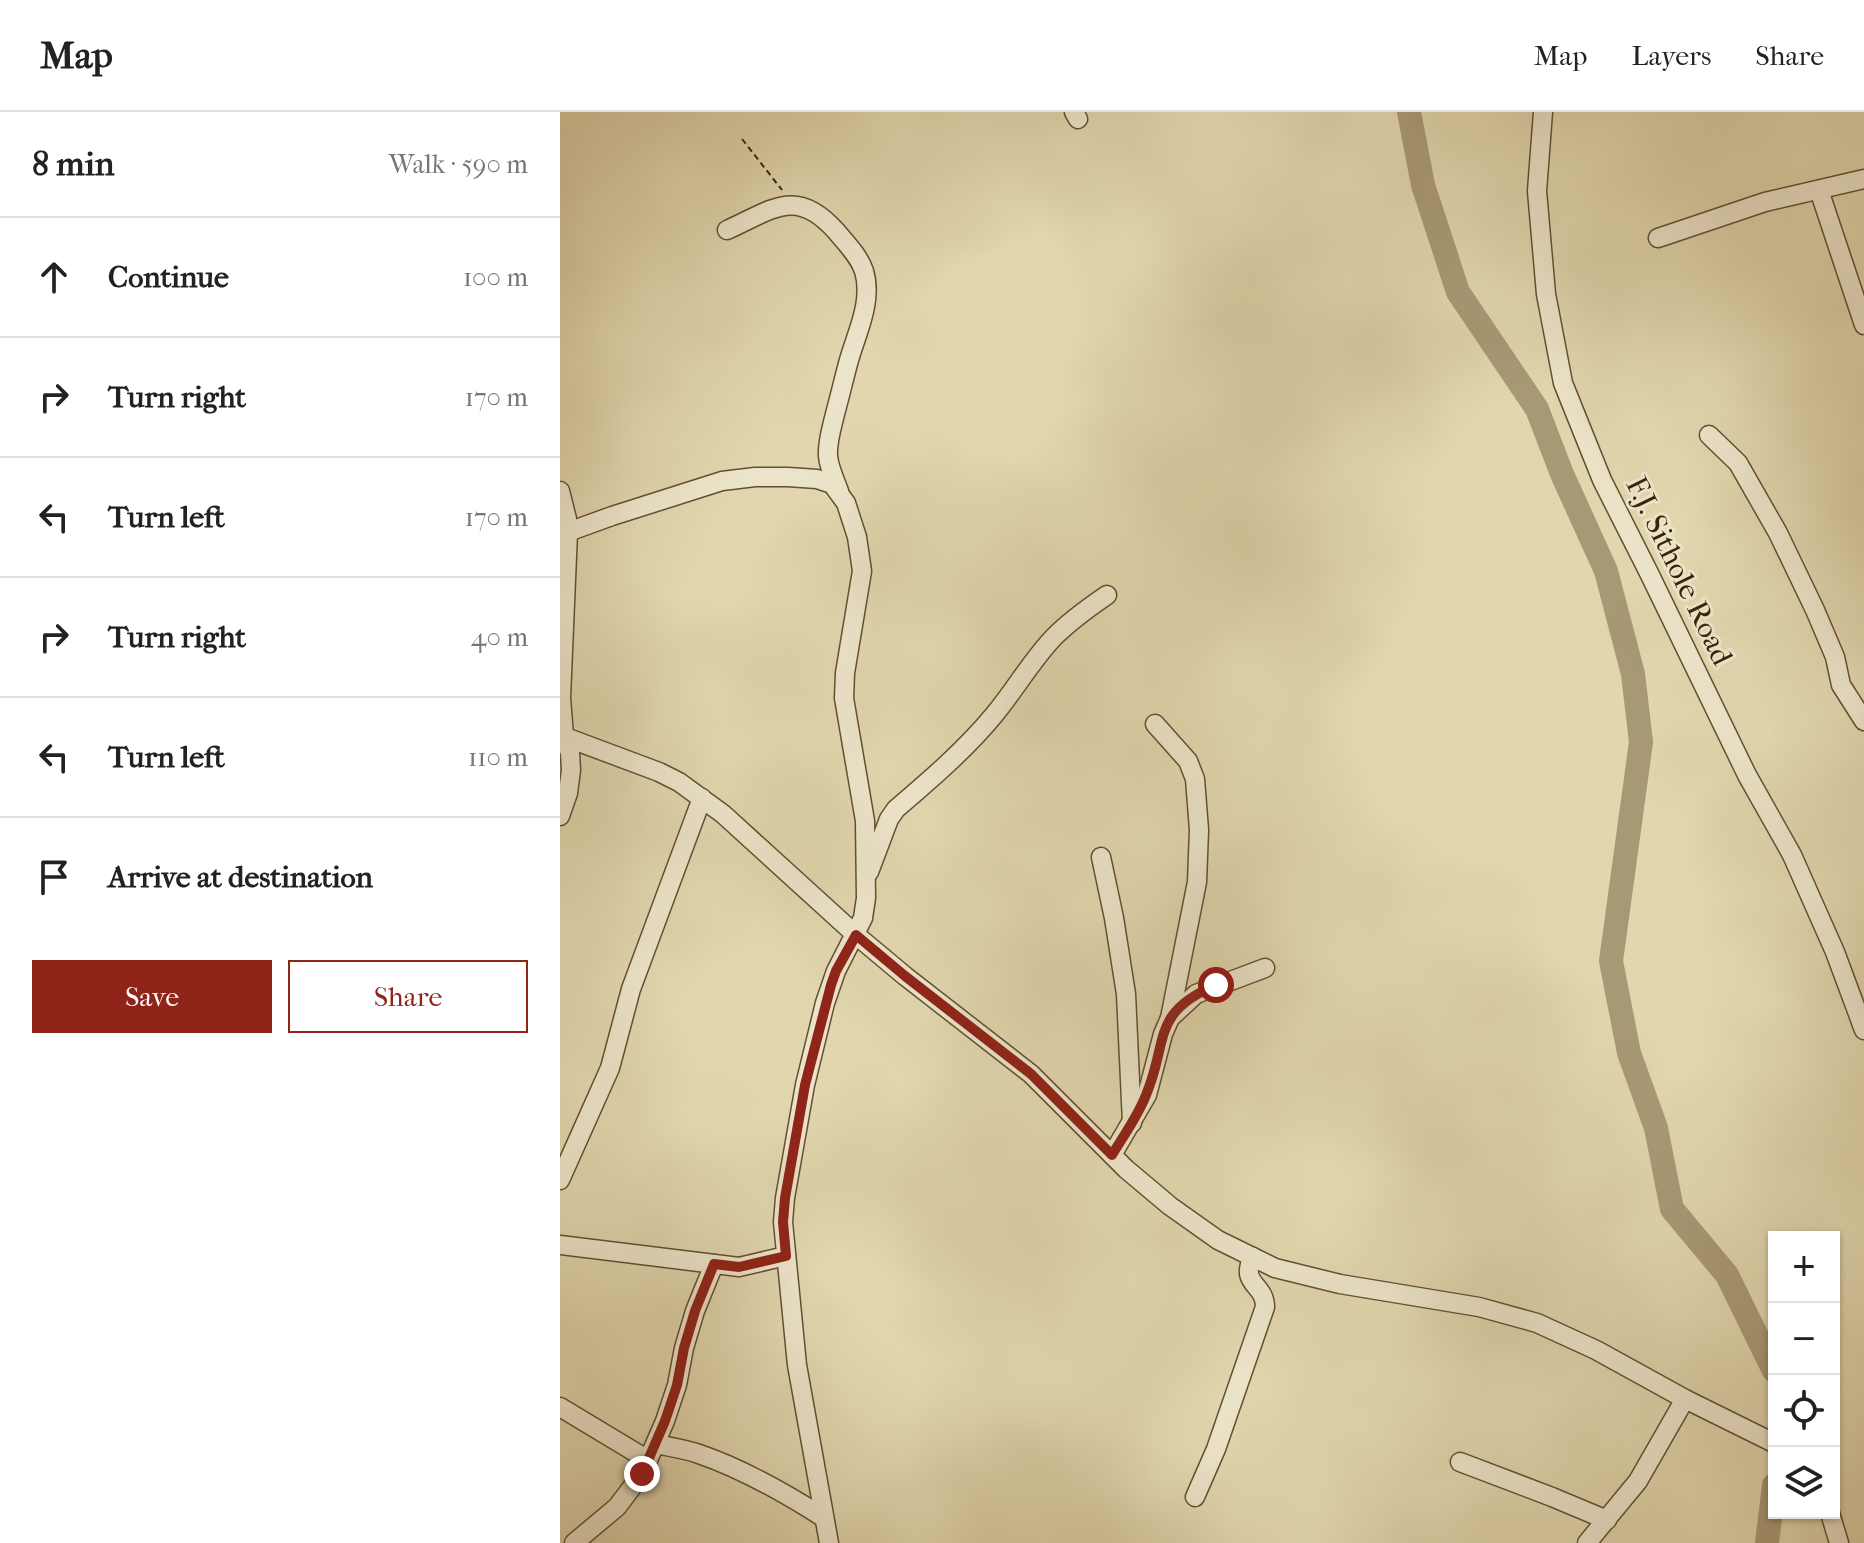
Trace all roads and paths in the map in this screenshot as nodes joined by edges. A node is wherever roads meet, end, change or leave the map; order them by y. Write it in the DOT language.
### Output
graph roads {
  1 [pos="1543,112"];
  2 [pos="742,139"];
  3 [pos="1864,179"];
  4 [pos="1819,190"];
  5 [pos="793,204"];
  6 [pos="727,230"];
  7 [pos="1658,238"];
  8 [pos="1864,325"];
  9 [pos="1709,435"];
  10 [pos="560,491"];
  11 [pos="839,491"];
  12 [pos="568,532"];
  13 [pos="1107,595"];
  14 [pos="1864,721"];
  15 [pos="1155,724"];
  16 [pos="562,736"];
  17 [pos="702,798"];
  18 [pos="560,816"];
  19 [pos="1101,857"];
  20 [pos="866,882"];
  21 [pos="856,935"];
  22 [pos="1265,968"];
  23 [pos="1170,1018"];
  24 [pos="1864,1030"];
  25 [pos="1132,1123"];
  26 [pos="1112,1155"];
  27 [pos="560,1180"];
  28 [pos="560,1245"];
  29 [pos="786,1256"];
  30 [pos="1253,1257"];
  31 [pos="714,1264"];
  32 [pos="1685,1399"];
  33 [pos="560,1407"];
  34 [pos="1768,1440"];
  35 [pos="652,1452"];
  36 [pos="1460,1462"];
  37 [pos="1195,1497"];
  38 [pos="824,1518"];
  39 [pos="1832,1519"];
  40 [pos="1607,1520"];
  41 [pos="574,1543"];
  42 [pos="829,1543"];
  43 [pos="1587,1543"];
  44 [pos="1839,1543"];
  1 -- 24 [label="street, F.J. Sithole Road"];
  2 -- 5 [label="path"];
  3 -- 4 [label="street"];
  4 -- 7 [label="street"];
  4 -- 8 [label="street"];
  5 -- 6 [label="street"];
  5 -- 11 [label="street"];
  9 -- 14 [label="street"];
  10 -- 12 [label="street"];
  11 -- 12 [label="street"];
  11 -- 20 [label="street"];
  12 -- 16 [label="street"];
  13 -- 20 [label="street"];
  15 -- 23 [label="street"];
  16 -- 17 [label="street"];
  16 -- 18 [label="street"];
  17 -- 21 [label="street"];
  17 -- 27 [label="street"];
  19 -- 25 [label="street"];
  20 -- 21 [label="street"];
  21 -- 26 [label="street"];
  21 -- 29 [label="street"];
  22 -- 23 [label="street"];
  23 -- 25 [label="street"];
  25 -- 26 [label="street"];
  26 -- 30 [label="street"];
  28 -- 31 [label="street"];
  29 -- 31 [label="street"];
  29 -- 38 [label="street"];
  30 -- 32 [label="street"];
  30 -- 37 [label="street"];
  31 -- 35 [label="street"];
  32 -- 34 [label="street"];
  32 -- 40 [label="street"];
  33 -- 35 [label="street"];
  35 -- 38 [label="street"];
  35 -- 41 [label="street"];
  36 -- 40 [label="street"];
  38 -- 42 [label="street"];
  39 -- 44 [label="street"];
  40 -- 43 [label="street"];
}
